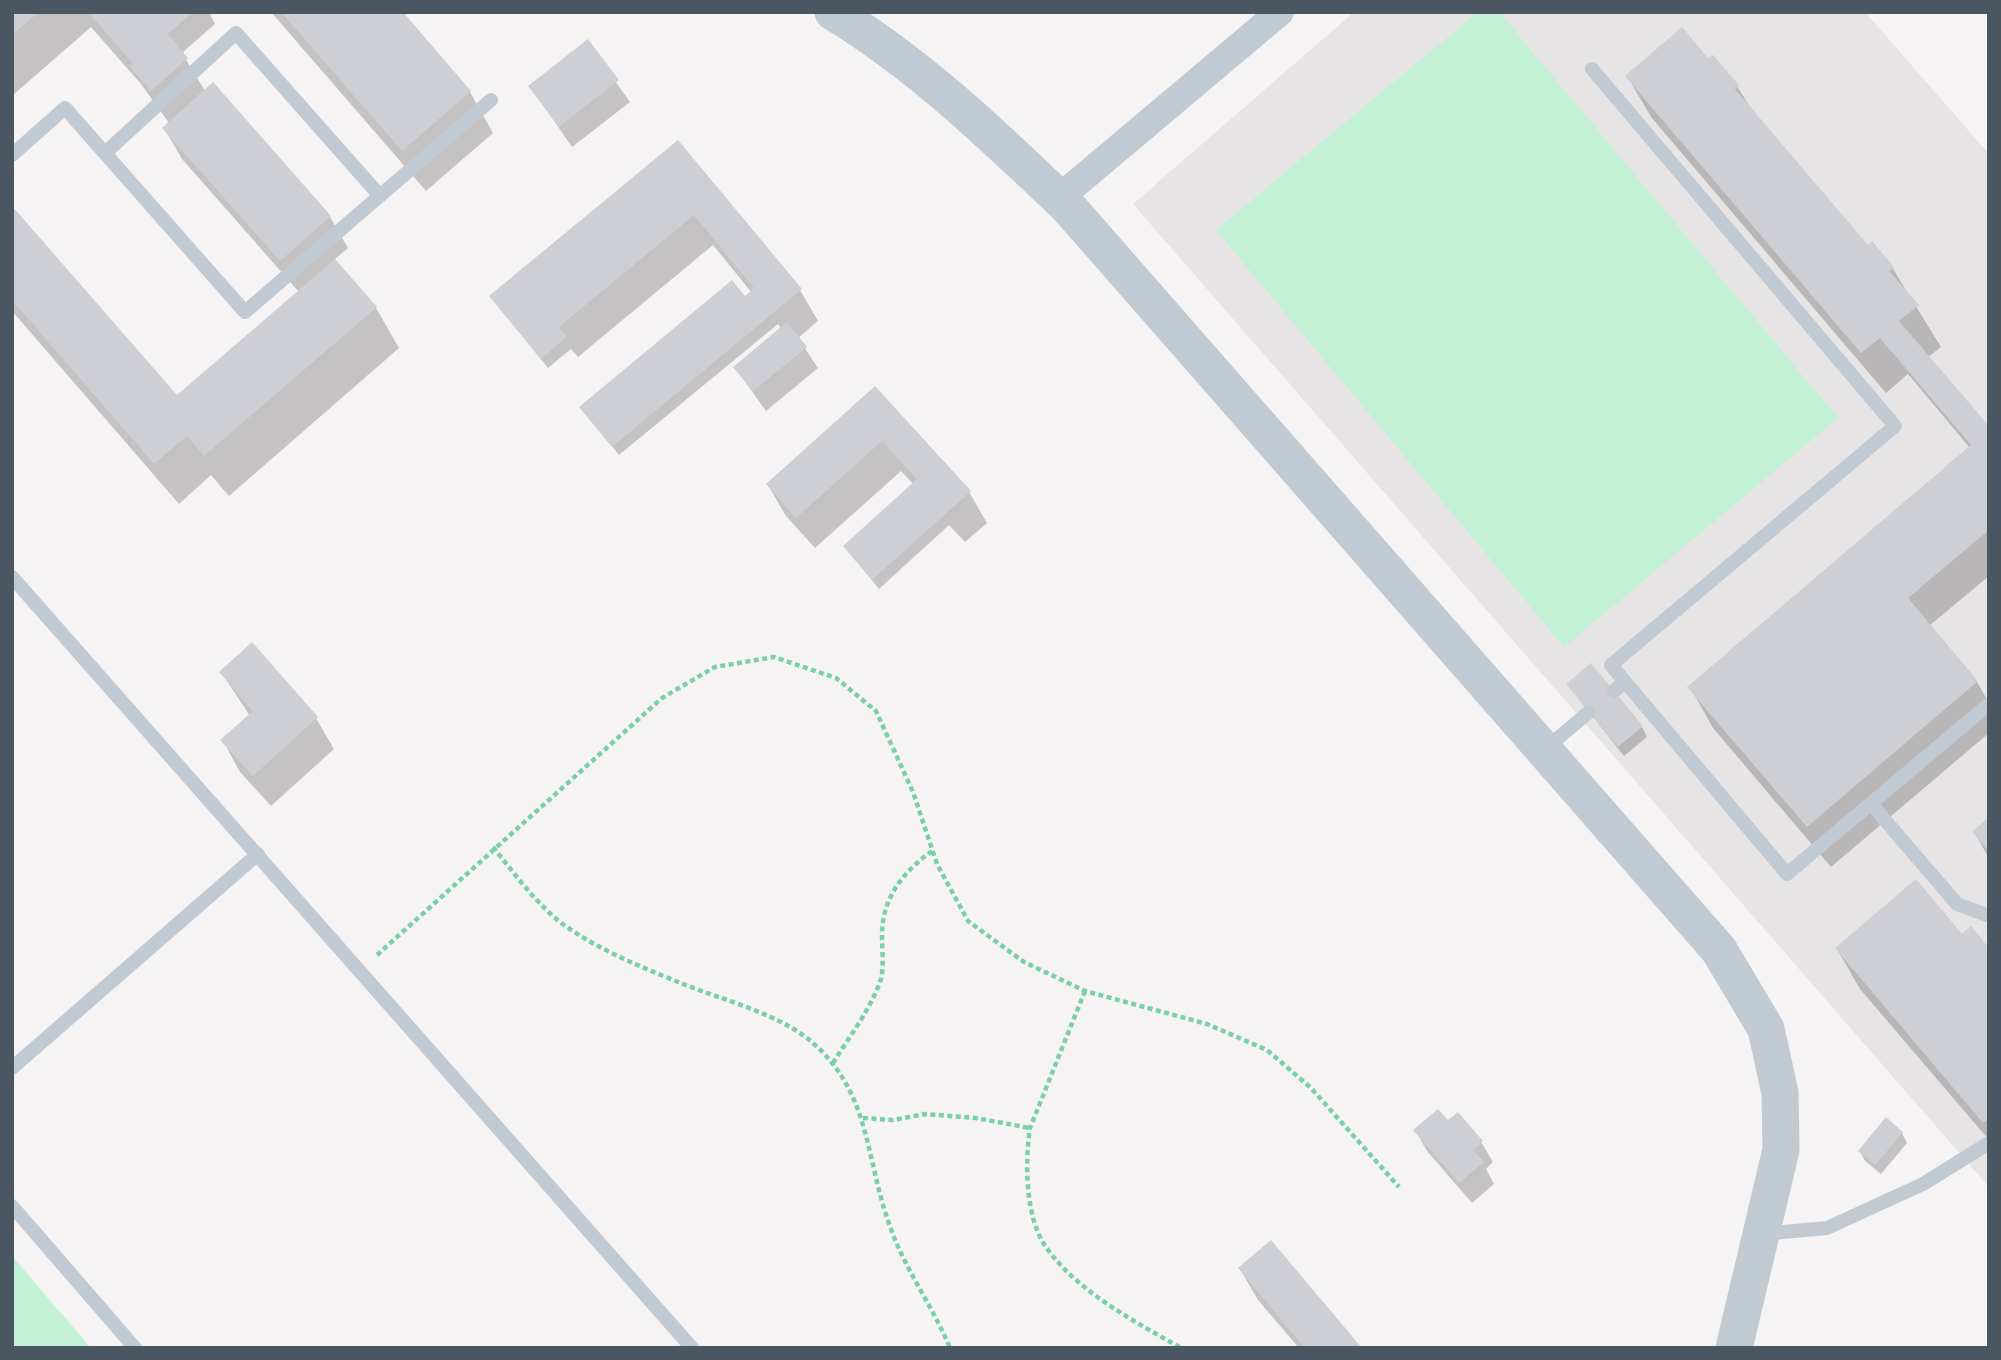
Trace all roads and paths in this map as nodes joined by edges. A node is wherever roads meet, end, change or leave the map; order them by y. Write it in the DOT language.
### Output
graph roads {
  1 [pos="833,12"];
  2 [pos="1280,12"];
  3 [pos="1592,69"];
  4 [pos="491,100"];
  5 [pos="105,153"];
  6 [pos="12,155"];
  7 [pos="380,196"];
  8 [pos="1059,198"];
  9 [pos="12,578"];
  10 [pos="1989,704"];
  11 [pos="1589,712"];
  12 [pos="1544,750"];
  13 [pos="1872,805"];
  14 [pos="493,846"];
  15 [pos="932,851"];
  16 [pos="258,854"];
  17 [pos="1989,916"];
  18 [pos="360,970"];
  19 [pos="1085,992"];
  20 [pos="832,1064"];
  21 [pos="12,1068"];
  22 [pos="863,1118"];
  23 [pos="1030,1128"];
  24 [pos="1989,1143"];
  25 [pos="1399,1187"];
  26 [pos="12,1206"];
  27 [pos="1762,1234"];
  28 [pos="135,1348"];
  29 [pos="692,1348"];
  30 [pos="950,1348"];
  31 [pos="1181,1348"];
  32 [pos="1734,1348"];
  1 -- 8 [label="street"];
  2 -- 8 [label="street"];
  3 -- 13 [label="lane"];
  4 -- 7 [label="lane"];
  5 -- 6 [label="lane"];
  5 -- 7 [label="lane"];
  5 -- 7 [label="lane"];
  8 -- 12 [label="street"];
  9 -- 16 [label="lane"];
  10 -- 13 [label="lane"];
  11 -- 12 [label="lane"];
  12 -- 27 [label="street"];
  13 -- 17 [label="lane"];
  14 -- 15 [label="path"];
  14 -- 18 [label="path"];
  14 -- 20 [label="path"];
  15 -- 19 [label="path"];
  15 -- 20 [label="path"];
  16 -- 18 [label="lane"];
  16 -- 21 [label="lane"];
  18 -- 29 [label="lane"];
  19 -- 23 [label="path"];
  19 -- 25 [label="path"];
  20 -- 22 [label="path"];
  22 -- 23 [label="path"];
  22 -- 30 [label="path"];
  23 -- 31 [label="path"];
  24 -- 27 [label="lane"];
  26 -- 28 [label="lane"];
  27 -- 32 [label="street"];
}
